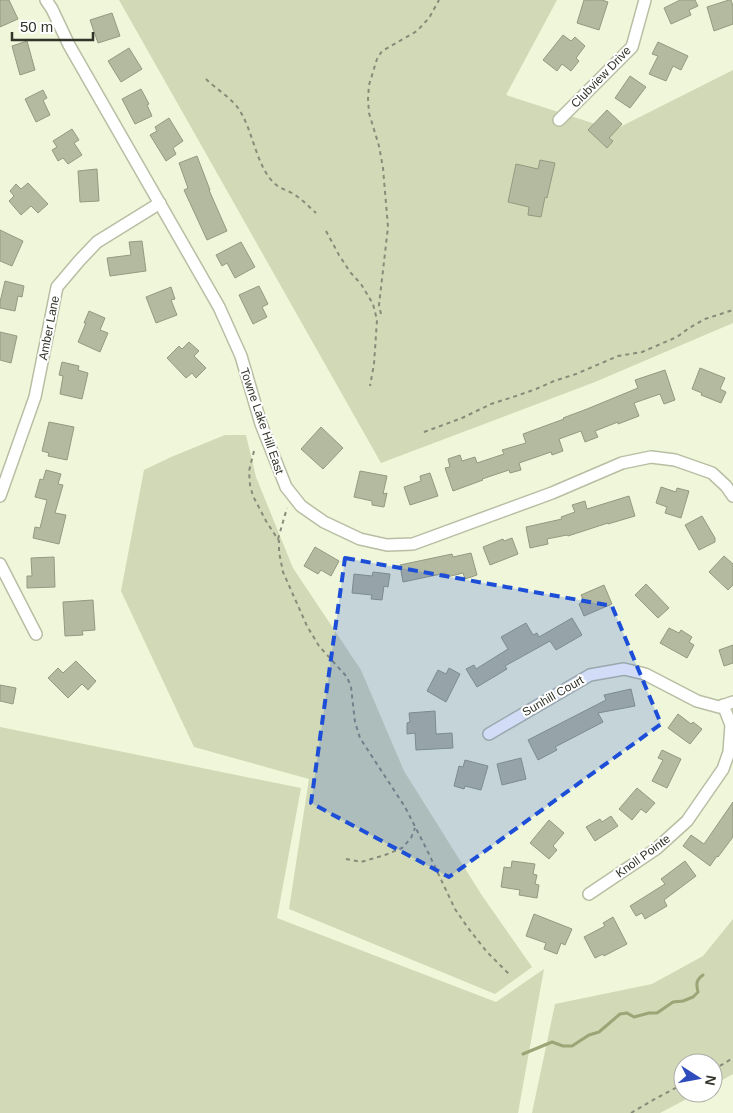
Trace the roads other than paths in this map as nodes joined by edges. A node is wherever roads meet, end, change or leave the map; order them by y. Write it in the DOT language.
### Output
graph roads {
  1 [pos="46,0"];
  2 [pos="644,0"];
  3 [pos="559,120"];
  4 [pos="160,203"];
  5 [pos="0,496"];
  6 [pos="733,496"];
  7 [pos="0,564"];
  8 [pos="36,634"];
  9 [pos="728,704"];
  10 [pos="489,734"];
  11 [pos="589,894"];
  1 -- 4 [label="street, Towne Lake Hill East"];
  2 -- 3 [label="street, Clubview Drive"];
  4 -- 5 [label="street, Amber Lane"];
  4 -- 6 [label="street, Towne Lake Hill East"];
  7 -- 8 [label="street"];
  9 -- 10 [label="street, Sunhill Court"];
  9 -- 11 [label="street, Knoll Pointe"];
}
